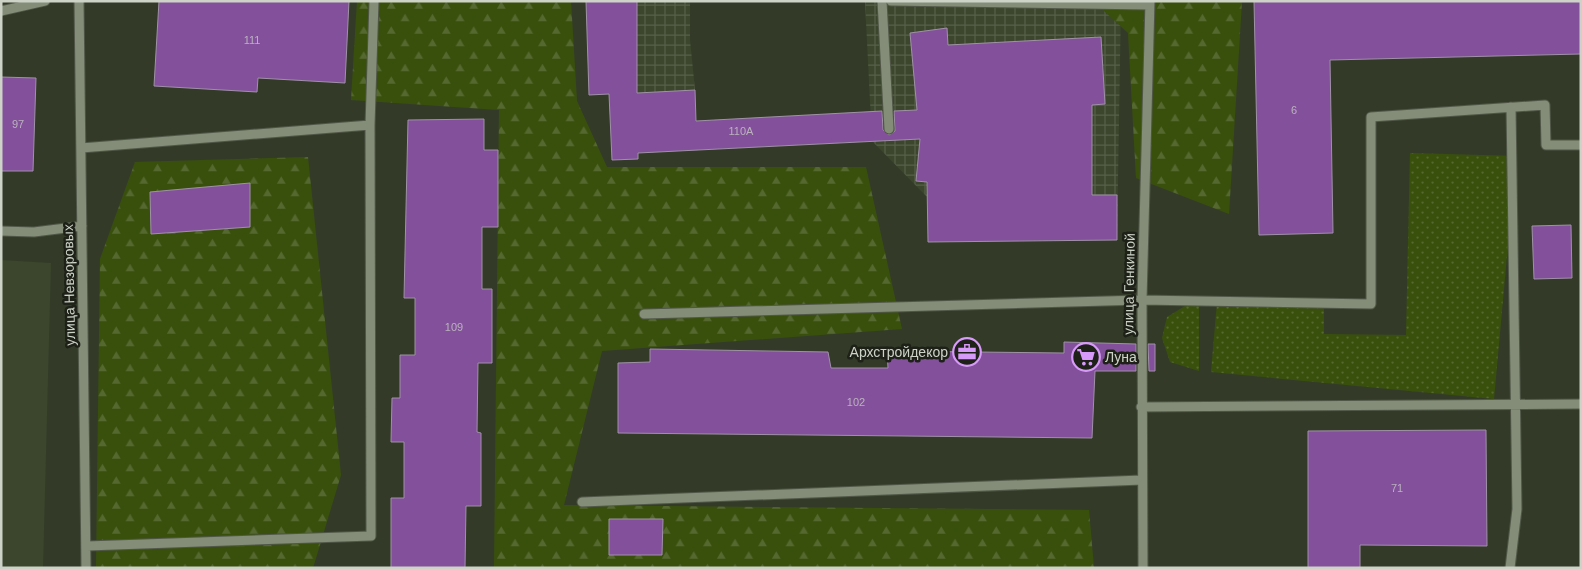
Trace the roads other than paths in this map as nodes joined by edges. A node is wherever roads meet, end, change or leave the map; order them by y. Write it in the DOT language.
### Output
graph roads {
  1 [pos="45,1"];
  2 [pos="79,1"];
  3 [pos="374,1"];
  4 [pos="882,1"];
  5 [pos="891,1"];
  6 [pos="1150,3"];
  7 [pos="1,11"];
  8 [pos="1511,107"];
  9 [pos="370,125"];
  10 [pos="889,129"];
  11 [pos="1581,145"];
  12 [pos="81,148"];
  13 [pos="82,226"];
  14 [pos="1,232"];
  15 [pos="1142,300"];
  16 [pos="644,314"];
  17 [pos="1514,404"];
  18 [pos="1581,404"];
  19 [pos="1141,408"];
  20 [pos="1142,480"];
  21 [pos="582,502"];
  22 [pos="87,546"];
  23 [pos="86,568"];
  24 [pos="1143,568"];
  25 [pos="1510,568"];
  1 -- 7 [label="street"];
  2 -- 12 [label="street, улица Невзоровых"];
  3 -- 9 [label="street"];
  4 -- 10 [label="street"];
  5 -- 6 [label="street"];
  6 -- 15 [label="street, улица Генкиной"];
  8 -- 11 [label="street"];
  8 -- 15 [label="street"];
  8 -- 17 [label="street"];
  9 -- 12 [label="street"];
  9 -- 22 [label="street"];
  12 -- 13 [label="street, улица Невзоровых"];
  13 -- 14 [label="street"];
  13 -- 22 [label="street, улица Невзоровых"];
  15 -- 16 [label="street"];
  15 -- 19 [label="street, улица Генкиной"];
  17 -- 18 [label="street"];
  17 -- 19 [label="street"];
  17 -- 25 [label="street"];
  19 -- 20 [label="street, улица Генкиной"];
  20 -- 21 [label="street"];
  20 -- 24 [label="street, улица Генкиной"];
  22 -- 23 [label="street, улица Невзоровых"];
}
